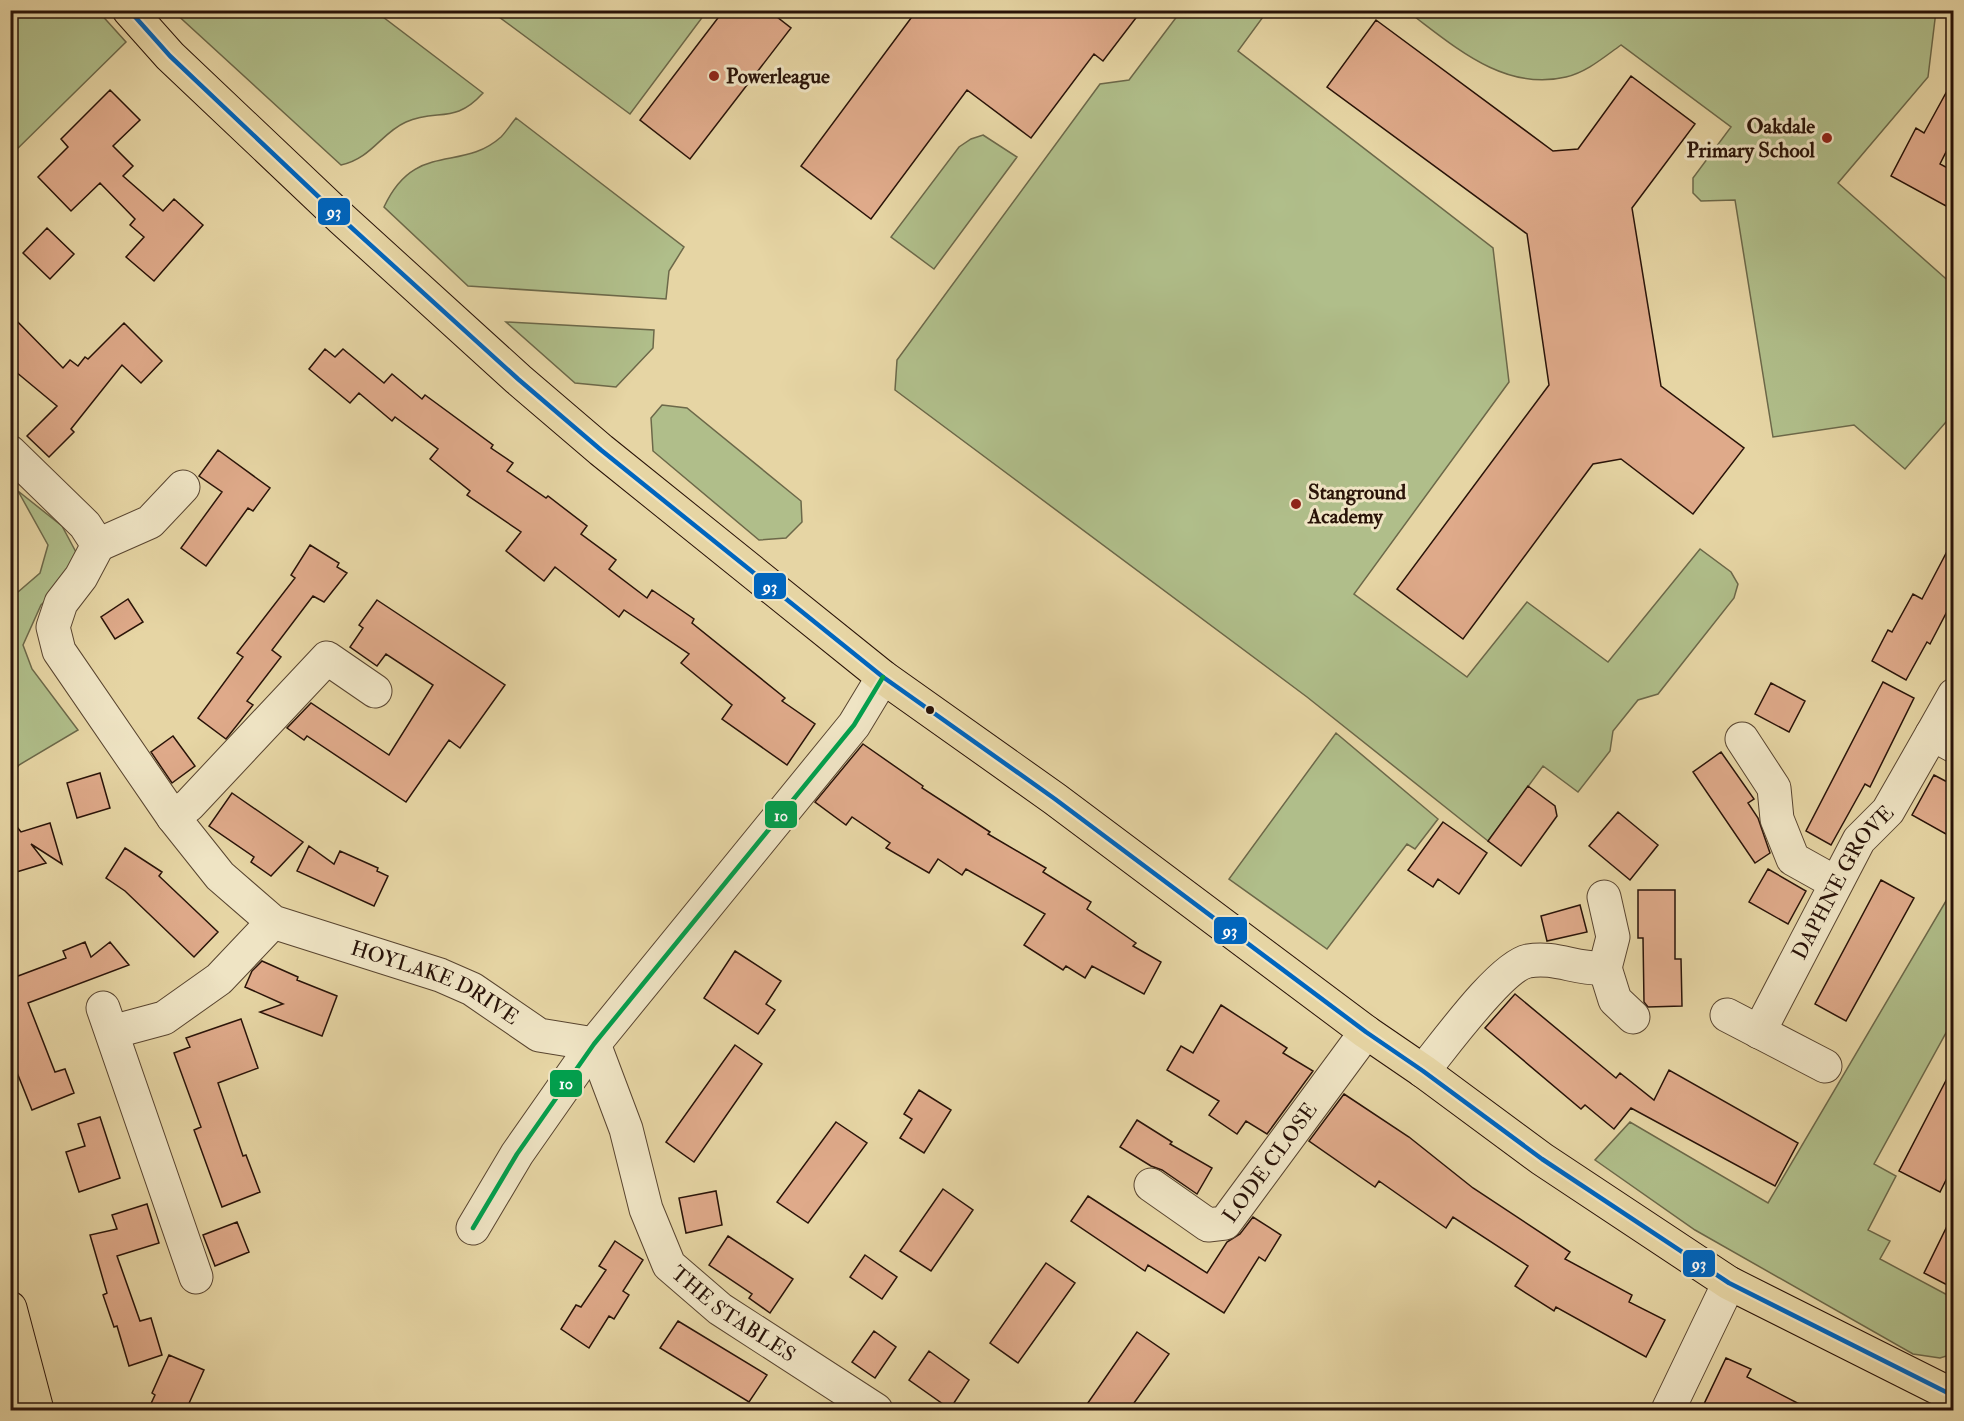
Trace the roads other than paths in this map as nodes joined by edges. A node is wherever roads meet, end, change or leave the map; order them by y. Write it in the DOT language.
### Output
graph roads {
  1 [pos="129,10"];
  2 [pos="10,452"];
  3 [pos="183,487"];
  4 [pos="98,545"];
  5 [pos="883,677"];
  6 [pos="375,691"];
  7 [pos="1953,695"];
  8 [pos="1742,739"];
  9 [pos="1943,740"];
  10 [pos="173,817"];
  11 [pos="1836,883"];
  12 [pos="1604,897"];
  13 [pos="273,922"];
  14 [pos="1605,968"];
  15 [pos="1727,1015"];
  16 [pos="1634,1017"];
  17 [pos="1366,1032"];
  18 [pos="1759,1032"];
  19 [pos="594,1044"];
  20 [pos="1825,1066"];
  21 [pos="1423,1071"];
  22 [pos="1151,1185"];
  23 [pos="473,1228"];
  24 [pos="196,1277"];
  25 [pos="1729,1283"];
  26 [pos="10,1308"];
  27 [pos="1953,1396"];
  28 [pos="37,1410"];
  29 [pos="876,1410"];
  30 [pos="1668,1410"];
  1 -- 5 [label="main road"];
  2 -- 4 [label="street"];
  3 -- 4 [label="street"];
  4 -- 10 [label="street, HOYLAKE DRIVE"];
  5 -- 17 [label="main road"];
  5 -- 19 [label="street"];
  6 -- 10 [label="street"];
  7 -- 9 [label="street, DAPHNE GROVE"];
  8 -- 11 [label="street"];
  9 -- 11 [label="street, DAPHNE GROVE"];
  10 -- 13 [label="street, HOYLAKE DRIVE"];
  11 -- 18 [label="street, DAPHNE GROVE"];
  12 -- 14 [label="street"];
  13 -- 19 [label="street, HOYLAKE DRIVE"];
  13 -- 24 [label="street"];
  14 -- 16 [label="street"];
  14 -- 21 [label="street"];
  15 -- 18 [label="street"];
  17 -- 21 [label="main road"];
  17 -- 22 [label="street, LODE CLOSE"];
  18 -- 20 [label="street"];
  19 -- 23 [label="street"];
  19 -- 29 [label="street, THE STABLES"];
  21 -- 25 [label="main road"];
  25 -- 27 [label="main road"];
  25 -- 30 [label="street"];
  26 -- 28 [label="main road"];
}
